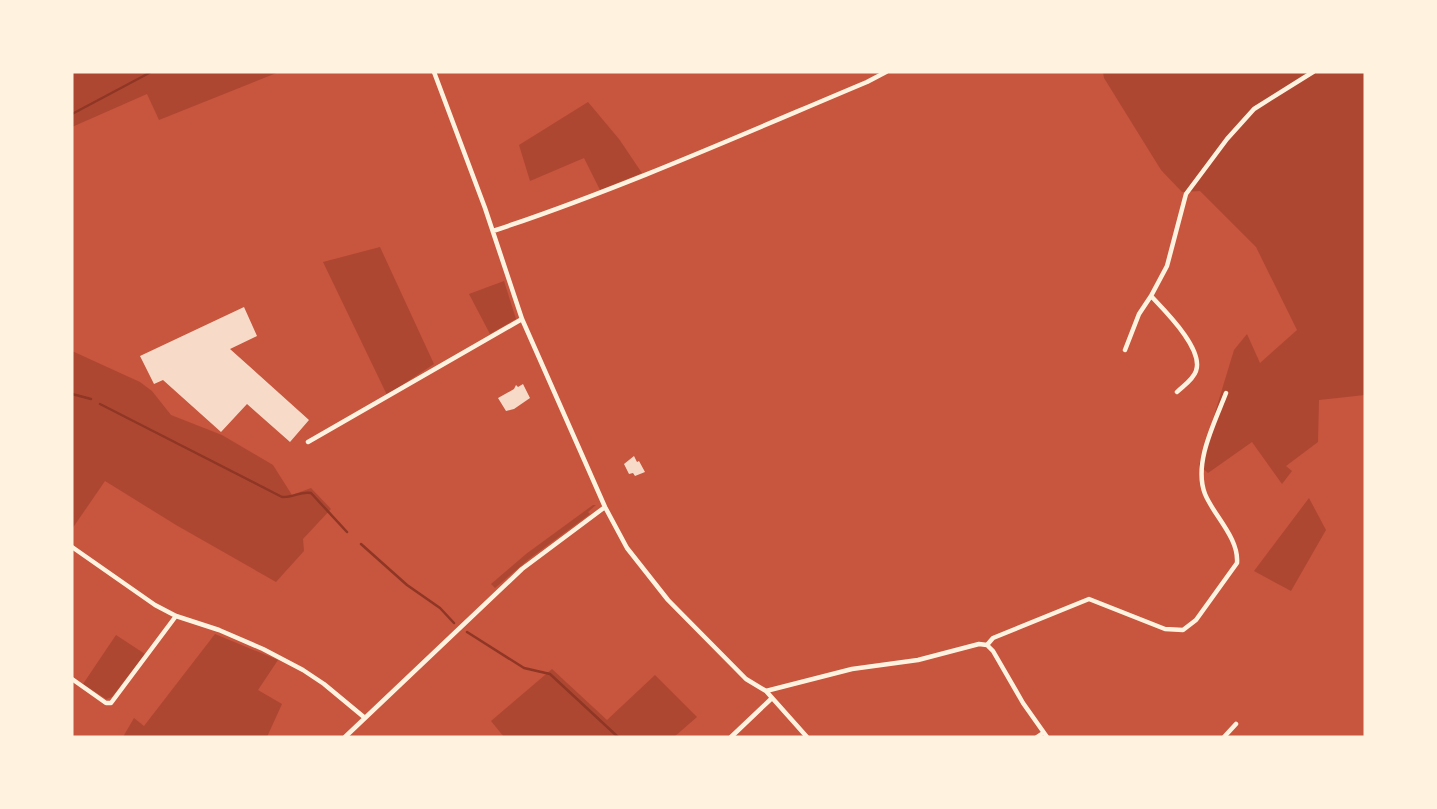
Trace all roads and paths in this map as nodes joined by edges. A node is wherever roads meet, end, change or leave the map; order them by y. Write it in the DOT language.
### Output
graph roads {
  1 [pos="434,72"];
  2 [pos="886,72"];
  3 [pos="1313,72"];
  4 [pos="493,231"];
  5 [pos="1151,296"];
  6 [pos="522,320"];
  7 [pos="1125,350"];
  8 [pos="1177,392"];
  9 [pos="1226,393"];
  10 [pos="308,442"];
  11 [pos="604,507"];
  12 [pos="72,547"];
  13 [pos="176,616"];
  14 [pos="987,645"];
  15 [pos="72,680"];
  16 [pos="766,691"];
  17 [pos="772,698"];
  18 [pos="365,718"];
  19 [pos="1236,724"];
  20 [pos="1045,735"];
  21 [pos="345,737"];
  22 [pos="731,737"];
  23 [pos="807,737"];
  24 [pos="1037,737"];
  25 [pos="1224,737"];
  1 -- 4 [label="street"];
  2 -- 4 [label="street"];
  3 -- 5 [label="street"];
  4 -- 6 [label="street"];
  5 -- 7 [label="street"];
  5 -- 8 [label="street"];
  6 -- 10 [label="street"];
  6 -- 11 [label="street"];
  9 -- 14 [label="street"];
  11 -- 16 [label="street"];
  11 -- 18 [label="street"];
  12 -- 13 [label="street"];
  13 -- 15 [label="street"];
  13 -- 18 [label="street"];
  14 -- 16 [label="street"];
  14 -- 20 [label="street"];
  16 -- 17 [label="street"];
  17 -- 22 [label="street"];
  17 -- 23 [label="street"];
  18 -- 21 [label="street"];
  19 -- 25 [label="street"];
  20 -- 24 [label="street"];
}
